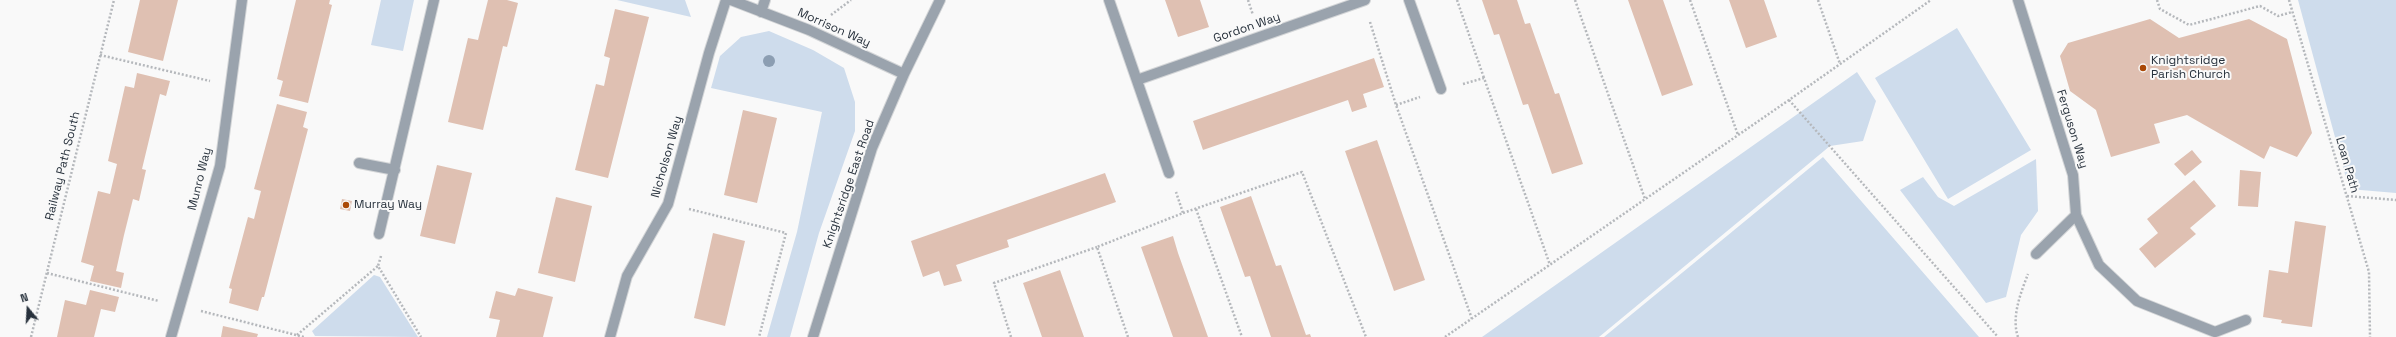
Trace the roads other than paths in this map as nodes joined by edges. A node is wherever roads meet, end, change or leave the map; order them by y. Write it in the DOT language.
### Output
graph roads {
  1 [pos="242,0"];
  2 [pos="434,0"];
  3 [pos="726,0"];
  4 [pos="731,0"];
  5 [pos="765,0"];
  6 [pos="940,0"];
  7 [pos="1109,0"];
  8 [pos="1364,0"];
  9 [pos="1409,0"];
  10 [pos="2018,0"];
  11 [pos="761,12"];
  12 [pos="904,74"];
  13 [pos="1137,80"];
  14 [pos="1441,89"];
  15 [pos="359,163"];
  16 [pos="395,170"];
  17 [pos="1169,173"];
  18 [pos="2076,215"];
  19 [pos="379,234"];
  20 [pos="2036,254"];
  21 [pos="2246,320"];
  22 [pos="172,337"];
  23 [pos="610,337"];
  24 [pos="813,337"];
  1 -- 22 [label="street, Munro Way"];
  2 -- 16 [label="street"];
  3 -- 23 [label="street, Nicholson Way"];
  4 -- 11 [label="street, Morrison Way"];
  5 -- 11 [label="street"];
  6 -- 12 [label="street, Knightsridge East Road"];
  7 -- 13 [label="street"];
  8 -- 13 [label="street, Gordon Way"];
  9 -- 14 [label="street"];
  10 -- 18 [label="street, Ferguson Way"];
  11 -- 12 [label="street, Morrison Way"];
  12 -- 24 [label="street, Knightsridge East Road"];
  13 -- 17 [label="street"];
  15 -- 16 [label="street"];
  16 -- 19 [label="street"];
  18 -- 20 [label="street"];
  18 -- 21 [label="street"];
}
